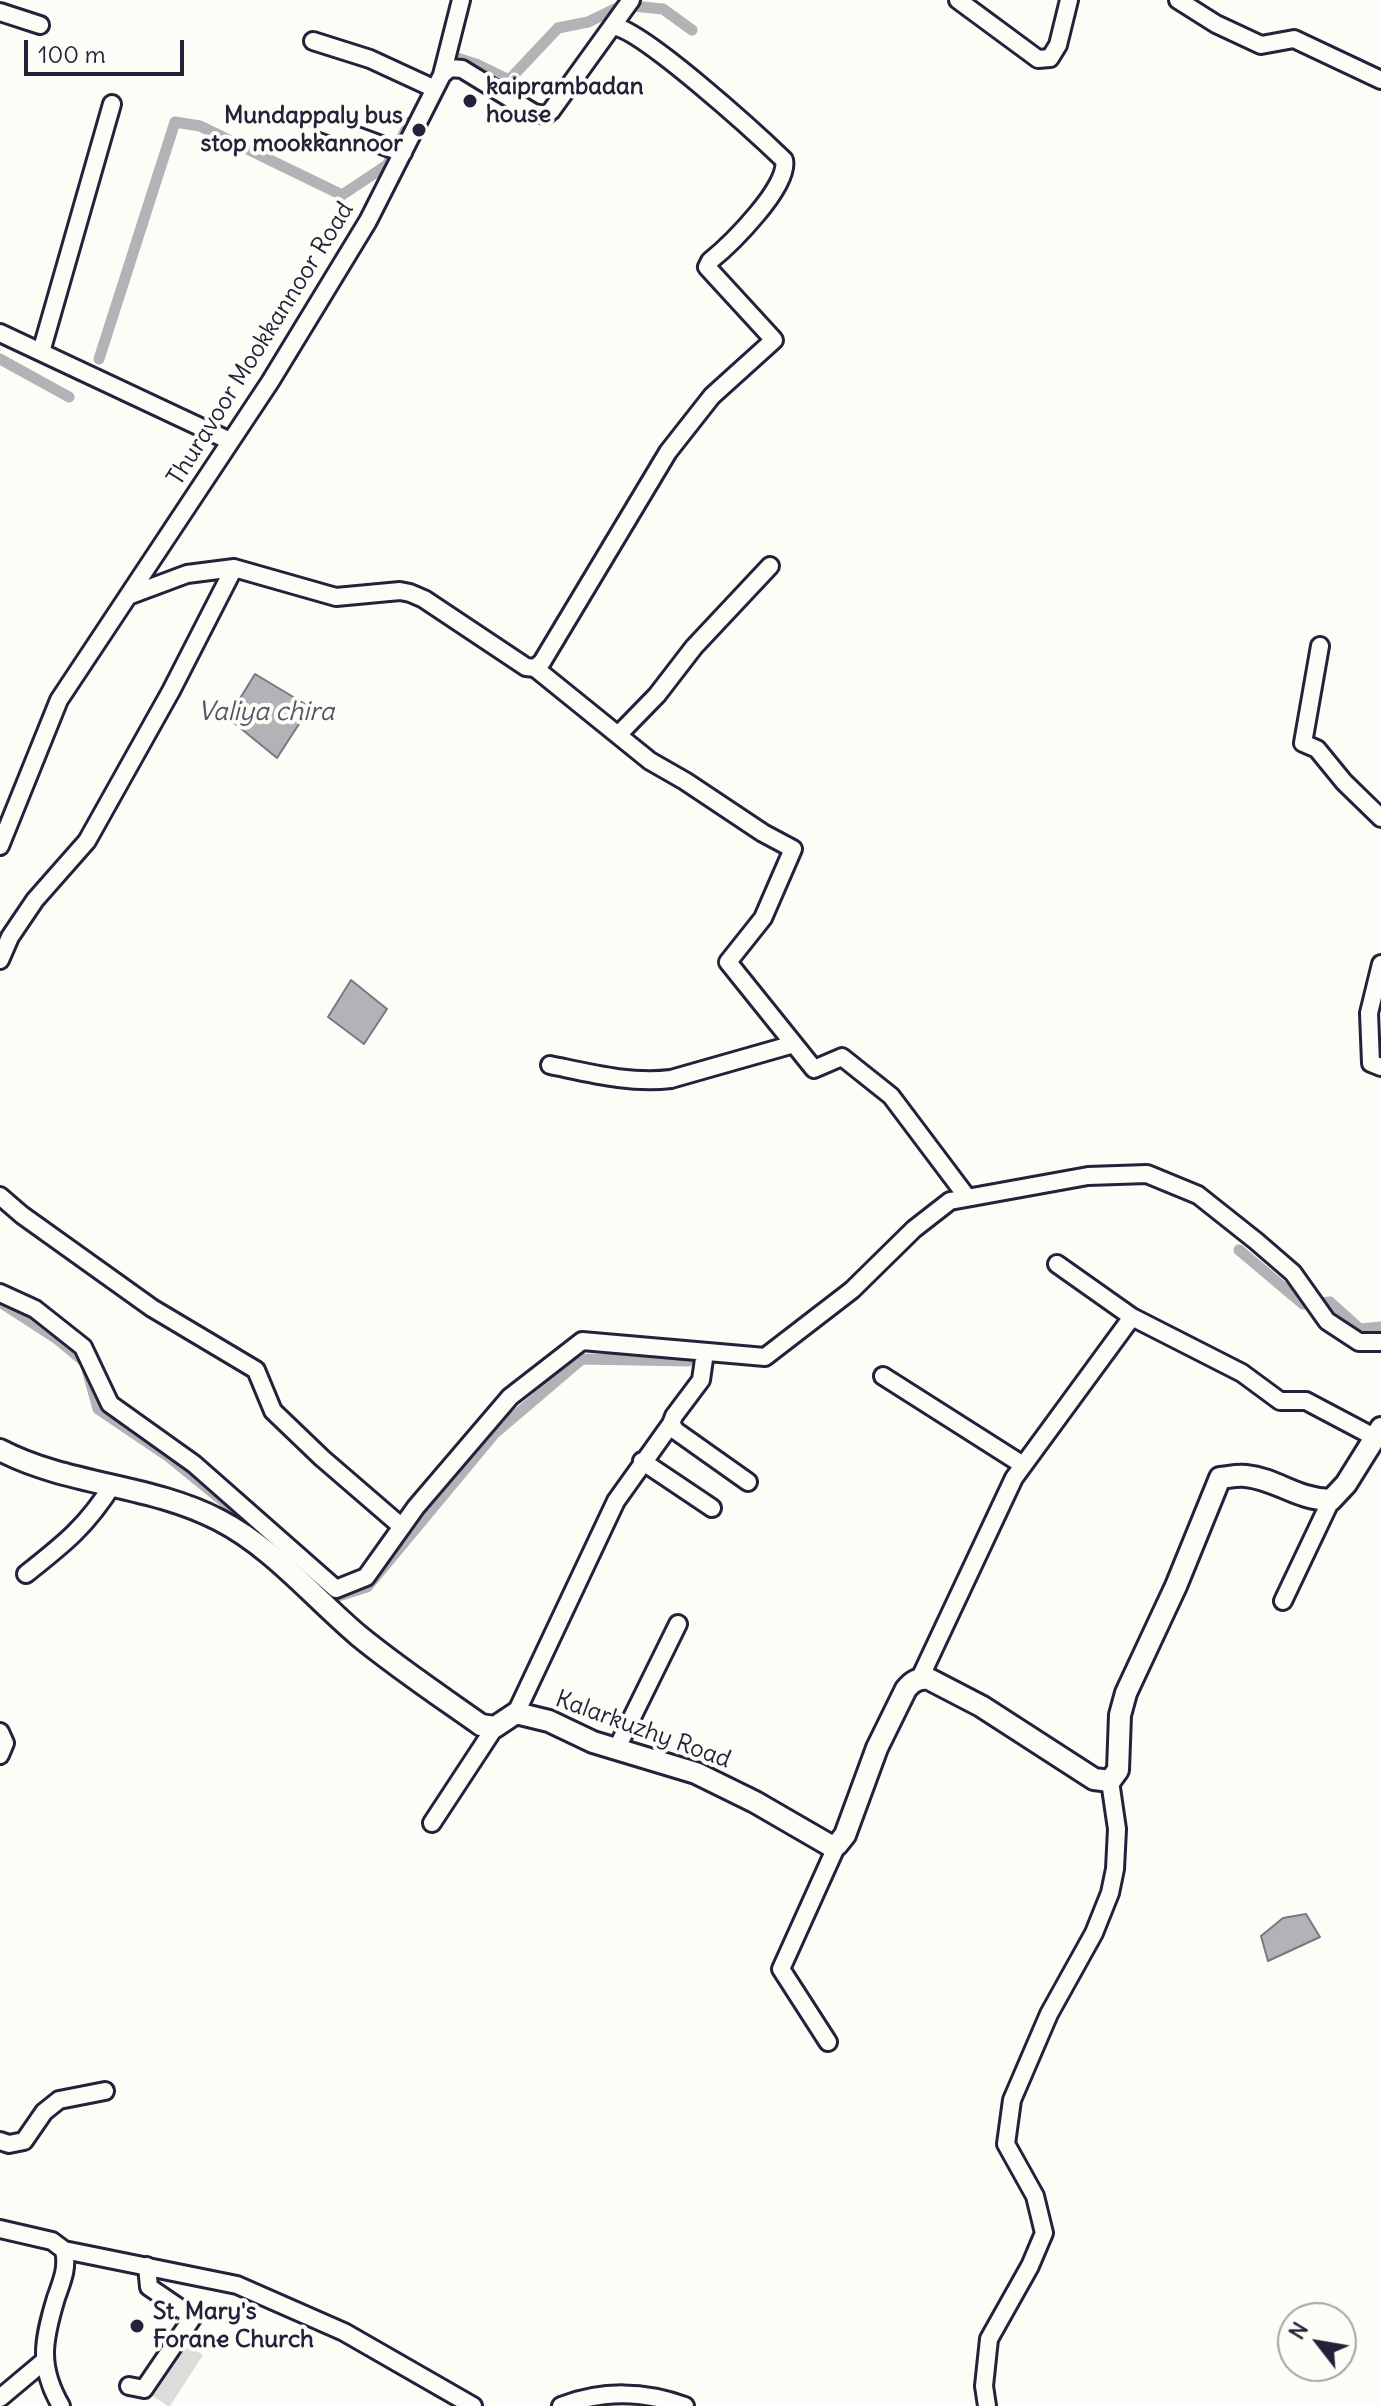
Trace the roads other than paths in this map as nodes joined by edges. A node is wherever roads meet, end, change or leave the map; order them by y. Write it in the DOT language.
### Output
graph roads {
  1 [pos="461,0"];
  2 [pos="631,0"];
  3 [pos="958,0"];
  4 [pos="1069,0"];
  5 [pos="1178,0"];
  6 [pos="0,12"];
  7 [pos="616,21"];
  8 [pos="40,25"];
  9 [pos="313,41"];
  10 [pos="1381,80"];
  11 [pos="438,82"];
  12 [pos="112,104"];
  13 [pos="319,122"];
  14 [pos="403,153"];
  15 [pos="0,333"];
  16 [pos="41,352"];
  17 [pos="230,441"];
  18 [pos="770,566"];
  19 [pos="234,568"];
  20 [pos="128,596"];
  21 [pos="1320,646"];
  22 [pos="535,668"];
  23 [pos="618,735"];
  24 [pos="1381,818"];
  25 [pos="0,846"];
  26 [pos="0,960"];
  27 [pos="1381,964"];
  28 [pos="794,1044"];
  29 [pos="550,1065"];
  30 [pos="1381,1067"];
  31 [pos="0,1196"];
  32 [pos="967,1197"];
  33 [pos="1057,1264"];
  34 [pos="0,1293"];
  35 [pos="1132,1317"];
  36 [pos="1381,1342"];
  37 [pos="705,1352"];
  38 [pos="883,1376"];
  39 [pos="671,1424"];
  40 [pos="1378,1433"];
  41 [pos="0,1450"];
  42 [pos="642,1461"];
  43 [pos="1023,1465"];
  44 [pos="748,1482"];
  45 [pos="113,1484"];
  46 [pos="1331,1500"];
  47 [pos="712,1508"];
  48 [pos="402,1527"];
  49 [pos="26,1574"];
  50 [pos="1283,1601"];
  51 [pos="678,1624"];
  52 [pos="920,1678"];
  53 [pos="516,1713"];
  54 [pos="495,1727"];
  55 [pos="0,1732"];
  56 [pos="617,1748"];
  57 [pos="0,1755"];
  58 [pos="1110,1781"];
  59 [pos="432,1823"];
  60 [pos="837,1845"];
  61 [pos="828,2042"];
  62 [pos="105,2091"];
  63 [pos="0,2141"];
  64 [pos="0,2229"];
  65 [pos="64,2250"];
  66 [pos="147,2266"];
  67 [pos="43,2362"];
  68 [pos="129,2386"];
  69 [pos="0,2398"];
  70 [pos="61,2406"];
  71 [pos="473,2406"];
  72 [pos="561,2406"];
  73 [pos="685,2406"];
  74 [pos="987,2406"];
  1 -- 11 [label="street, Thuravoor Mookkannoor Road"];
  2 -- 7 [label="street"];
  3 -- 4 [label="street"];
  5 -- 10 [label="street"];
  6 -- 8 [label="street"];
  7 -- 11 [label="street"];
  7 -- 22 [label="street"];
  9 -- 11 [label="street"];
  11 -- 14 [label="street, Thuravoor Mookkannoor Road"];
  12 -- 16 [label="street"];
  13 -- 14 [label="street"];
  14 -- 17 [label="street, Thuravoor Mookkannoor Road"];
  15 -- 16 [label="street"];
  16 -- 17 [label="street"];
  17 -- 20 [label="street, Thuravoor Mookkannoor Road"];
  18 -- 23 [label="street"];
  19 -- 20 [label="street"];
  19 -- 22 [label="street"];
  19 -- 26 [label="street"];
  20 -- 25 [label="street, Thuravoor Mookkannoor Road"];
  21 -- 24 [label="street"];
  22 -- 23 [label="street"];
  23 -- 28 [label="street"];
  27 -- 30 [label="street"];
  28 -- 29 [label="street"];
  28 -- 32 [label="street"];
  31 -- 48 [label="street"];
  32 -- 36 [label="street"];
  32 -- 37 [label="street"];
  33 -- 35 [label="street"];
  34 -- 48 [label="street"];
  35 -- 40 [label="street"];
  35 -- 43 [label="street"];
  37 -- 39 [label="street"];
  37 -- 48 [label="street"];
  38 -- 43 [label="street"];
  39 -- 42 [label="street"];
  39 -- 44 [label="street"];
  40 -- 46 [label="main road"];
  41 -- 45 [label="main road"];
  42 -- 47 [label="street"];
  42 -- 53 [label="street"];
  43 -- 52 [label="street"];
  45 -- 49 [label="street"];
  45 -- 54 [label="main road"];
  46 -- 50 [label="street"];
  46 -- 58 [label="main road"];
  51 -- 56 [label="street"];
  52 -- 58 [label="main road"];
  52 -- 60 [label="main road"];
  53 -- 54 [label="main road, Kalarkuzhy Road"];
  53 -- 56 [label="main road, Kalarkuzhy Road"];
  54 -- 59 [label="street"];
  55 -- 57 [label="street"];
  56 -- 60 [label="main road, Kalarkuzhy Road"];
  58 -- 74 [label="street"];
  60 -- 61 [label="street"];
  62 -- 63 [label="street"];
  64 -- 65 [label="street"];
  65 -- 66 [label="street"];
  65 -- 67 [label="street"];
  66 -- 68 [label="street"];
  66 -- 71 [label="street"];
  67 -- 69 [label="street"];
  67 -- 70 [label="street"];
  72 -- 73 [label="street"];
}
